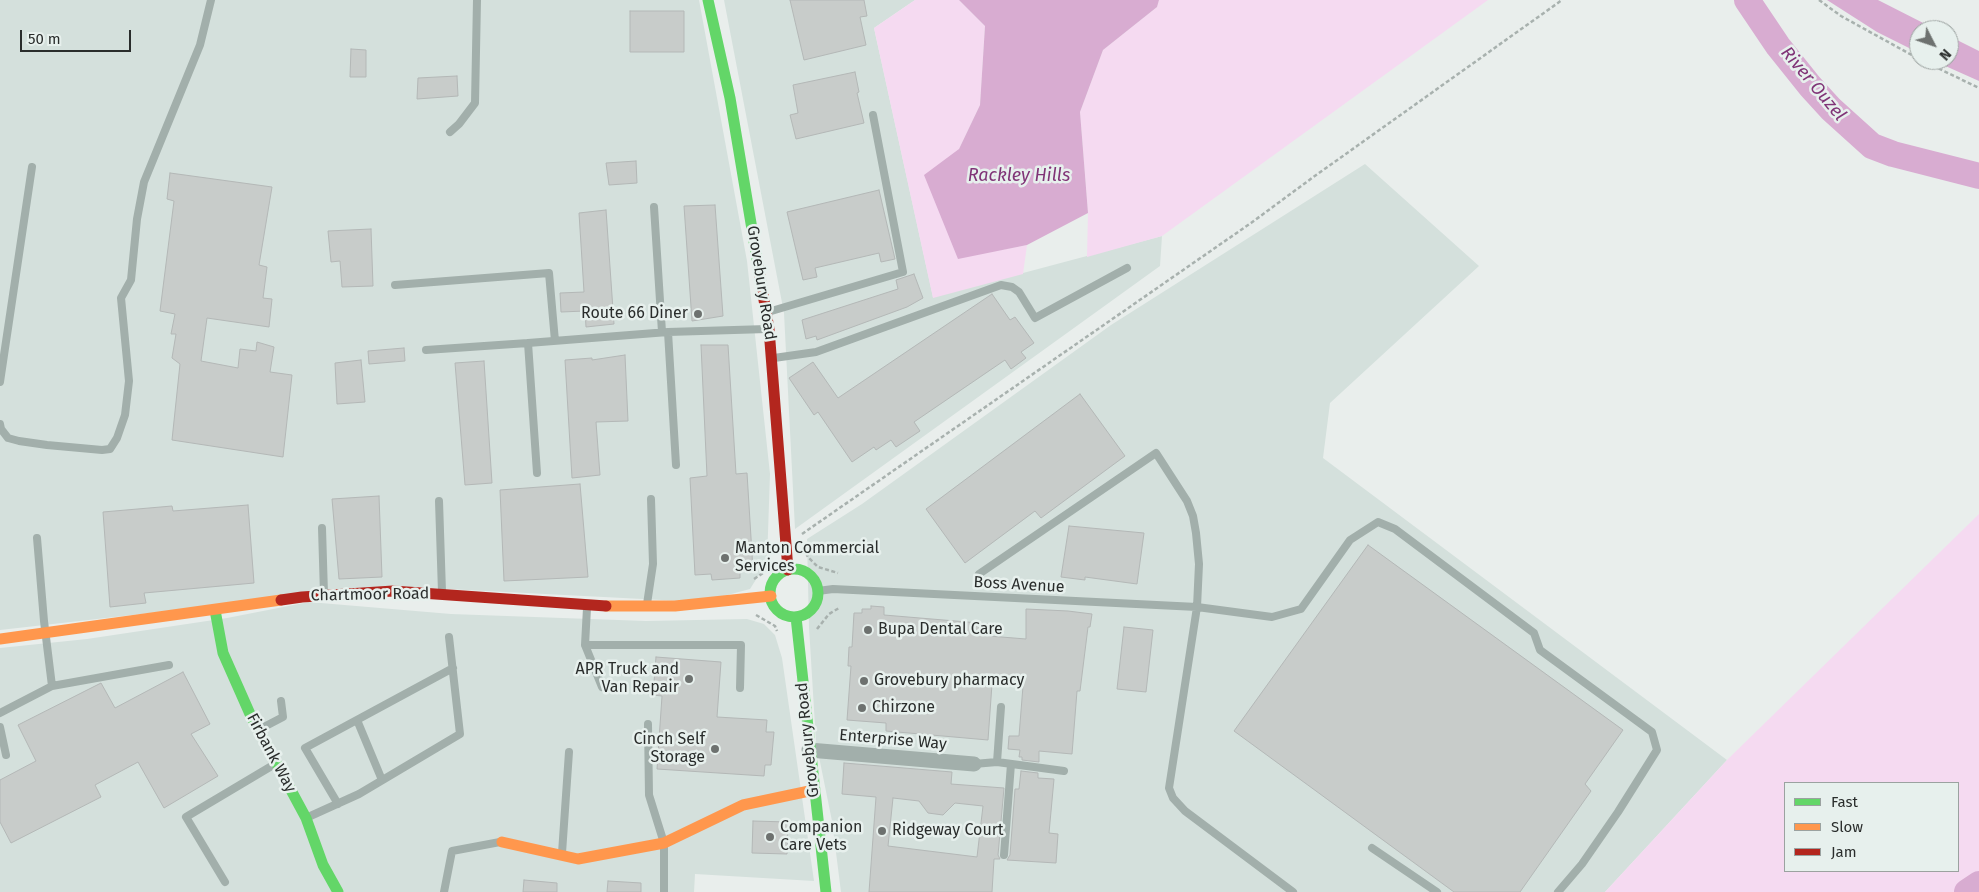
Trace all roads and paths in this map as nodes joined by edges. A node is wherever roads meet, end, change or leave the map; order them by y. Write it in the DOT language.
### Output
graph roads {
  1 [pos="211,0"];
  2 [pos="478,0"];
  3 [pos="708,0"];
  4 [pos="1562,0"];
  5 [pos="1819,0"];
  6 [pos="1909,53"];
  7 [pos="1942,70"];
  8 [pos="1979,88"];
  9 [pos="873,115"];
  10 [pos="450,132"];
  11 [pos="32,167"];
  12 [pos="654,207"];
  13 [pos="1127,268"];
  14 [pos="395,286"];
  15 [pos="766,312"];
  16 [pos="770,329"];
  17 [pos="665,332"];
  18 [pos="555,340"];
  19 [pos="528,343"];
  20 [pos="426,350"];
  21 [pos="772,358"];
  22 [pos="0,382"];
  23 [pos="0,424"];
  24 [pos="676,465"];
  25 [pos="537,473"];
  26 [pos="651,499"];
  27 [pos="439,502"];
  28 [pos="800,526"];
  29 [pos="322,528"];
  30 [pos="37,538"];
  31 [pos="804,550"];
  32 [pos="771,561"];
  33 [pos="788,570"];
  34 [pos="838,573"];
  35 [pos="979,574"];
  36 [pos="750,582"];
  37 [pos="818,591"];
  38 [pos="442,594"];
  39 [pos="324,596"];
  40 [pos="771,596"];
  41 [pos="587,606"];
  42 [pos="647,606"];
  43 [pos="1196,607"];
  44 [pos="215,610"];
  45 [pos="796,617"];
  46 [pos="45,633"];
  47 [pos="450,637"];
  48 [pos="0,639"];
  49 [pos="585,645"];
  50 [pos="169,665"];
  51 [pos="453,668"];
  52 [pos="52,686"];
  53 [pos="602,687"];
  54 [pos="740,688"];
  55 [pos="281,701"];
  56 [pos="1002,707"];
  57 [pos="0,713"];
  58 [pos="357,720"];
  59 [pos="648,724"];
  60 [pos="0,727"];
  61 [pos="258,730"];
  62 [pos="809,750"];
  63 [pos="569,752"];
  64 [pos="6,755"];
  65 [pos="997,762"];
  66 [pos="276,763"];
  67 [pos="974,764"];
  68 [pos="1011,764"];
  69 [pos="1064,771"];
  70 [pos="382,780"];
  71 [pos="814,790"];
  72 [pos="338,804"];
  73 [pos="306,818"];
  74 [pos="502,842"];
  75 [pos="664,843"];
  76 [pos="1372,848"];
  77 [pos="1004,855"];
  78 [pos="562,856"];
  79 [pos="225,882"];
  80 [pos="338,892"];
  81 [pos="444,892"];
  82 [pos="664,892"];
  83 [pos="826,892"];
  84 [pos="1293,892"];
  85 [pos="1437,892"];
  86 [pos="1558,892"];
  1 -- 23 [label="lane"];
  2 -- 10 [label="lane"];
  3 -- 15 [label="street, Grovebury Road"];
  4 -- 28 [label="path"];
  5 -- 6 [label="path"];
  7 -- 8 [label="path"];
  9 -- 15 [label="lane"];
  11 -- 22 [label="lane"];
  12 -- 17 [label="lane"];
  13 -- 21 [label="lane"];
  14 -- 18 [label="lane"];
  15 -- 16 [label="street, Grovebury Road"];
  16 -- 17 [label="lane"];
  16 -- 21 [label="street, Grovebury Road"];
  17 -- 18 [label="lane"];
  17 -- 24 [label="lane"];
  18 -- 19 [label="lane"];
  19 -- 20 [label="lane"];
  19 -- 25 [label="lane"];
  21 -- 33 [label="street, Grovebury Road"];
  26 -- 42 [label="lane"];
  27 -- 38 [label="lane"];
  29 -- 39 [label="lane"];
  30 -- 46 [label="lane"];
  31 -- 34 [label="path"];
  32 -- 36 [label="path"];
  33 -- 37 [label="street"];
  33 -- 40 [label="street"];
  35 -- 43 [label="lane"];
  37 -- 43 [label="lane, Boss Avenue"];
  37 -- 45 [label="street"];
  38 -- 39 [label="street, Chartmoor Road"];
  38 -- 41 [label="street, Chartmoor Road"];
  39 -- 44 [label="street, Chartmoor Road"];
  40 -- 42 [label="street, Chartmoor Road"];
  40 -- 45 [label="street"];
  41 -- 42 [label="street, Chartmoor Road"];
  41 -- 49 [label="lane"];
  43 -- 84 [label="lane"];
  43 -- 86 [label="lane, Boss Avenue"];
  44 -- 46 [label="street, Chartmoor Road"];
  44 -- 61 [label="street, Firbank Way"];
  45 -- 62 [label="street, Grovebury Road"];
  46 -- 48 [label="street, Chartmoor Road"];
  46 -- 52 [label="lane"];
  47 -- 51 [label="lane"];
  49 -- 53 [label="lane"];
  49 -- 54 [label="lane"];
  50 -- 52 [label="lane"];
  51 -- 58 [label="lane"];
  51 -- 70 [label="lane"];
  52 -- 57 [label="lane"];
  55 -- 61 [label="lane"];
  56 -- 65 [label="lane"];
  58 -- 70 [label="lane"];
  58 -- 72 [label="lane"];
  59 -- 75 [label="lane"];
  60 -- 64 [label="lane"];
  61 -- 66 [label="street, Firbank Way"];
  62 -- 67 [label="street, Enterprise Way"];
  62 -- 71 [label="street, Grovebury Road"];
  63 -- 78 [label="lane"];
  65 -- 67 [label="lane"];
  65 -- 68 [label="lane"];
  66 -- 73 [label="street, Firbank Way"];
  66 -- 79 [label="lane"];
  68 -- 69 [label="lane"];
  68 -- 77 [label="lane"];
  70 -- 72 [label="lane"];
  71 -- 75 [label="street"];
  71 -- 83 [label="street, Grovebury Road"];
  72 -- 73 [label="lane"];
  73 -- 80 [label="street, Firbank Way"];
  74 -- 78 [label="street"];
  74 -- 81 [label="lane"];
  75 -- 78 [label="street"];
  75 -- 82 [label="lane"];
  76 -- 85 [label="lane"];
}
